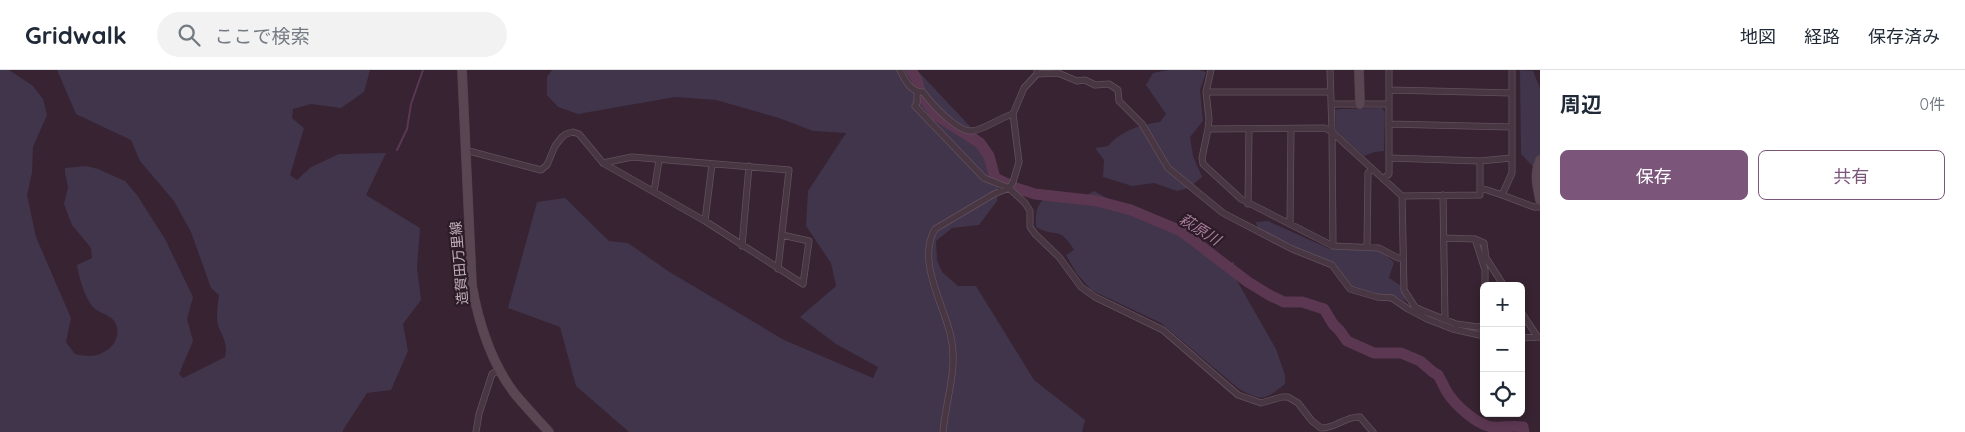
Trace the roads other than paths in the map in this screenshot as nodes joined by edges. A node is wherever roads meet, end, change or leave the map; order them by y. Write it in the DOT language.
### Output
graph roads {
  1 [pos="462,70"];
  2 [pos="900,70"];
  3 [pos="1211,70"];
  4 [pos="1330,70"];
  5 [pos="1359,70"];
  6 [pos="1389,70"];
  7 [pos="1512,70"];
  8 [pos="1037,72"];
  9 [pos="1389,90"];
  10 [pos="920,92"];
  11 [pos="1206,92"];
  12 [pos="1330,92"];
  13 [pos="1512,93"];
  14 [pos="1331,104"];
  15 [pos="1360,104"];
  16 [pos="1388,104"];
  17 [pos="1013,114"];
  18 [pos="1389,124"];
  19 [pos="1511,127"];
  20 [pos="1208,128"];
  21 [pos="1249,129"];
  22 [pos="1291,129"];
  23 [pos="1332,132"];
  24 [pos="465,150"];
  25 [pos="1389,158"];
  26 [pos="1511,158"];
  27 [pos="659,160"];
  28 [pos="1540,160"];
  29 [pos="1480,161"];
  30 [pos="603,163"];
  31 [pos="712,164"];
  32 [pos="749,166"];
  33 [pos="1372,169"];
  34 [pos="1383,179"];
  35 [pos="1009,188"];
  36 [pos="1481,188"];
  37 [pos="654,192"];
  38 [pos="1443,195"];
  39 [pos="1502,195"];
  40 [pos="1402,196"];
  41 [pos="1540,200"];
  42 [pos="1248,204"];
  43 [pos="1540,207"];
  44 [pos="705,222"];
  45 [pos="1290,224"];
  46 [pos="782,235"];
  47 [pos="1444,238"];
  48 [pos="1475,239"];
  49 [pos="742,246"];
  50 [pos="1332,246"];
  51 [pos="1368,247"];
  52 [pos="1403,258"];
  53 [pos="778,269"];
  54 [pos="1485,282"];
  55 [pos="1501,282"];
  56 [pos="1525,317"];
  57 [pos="1445,320"];
  58 [pos="1480,326"];
  59 [pos="1480,335"];
  60 [pos="1539,336"];
  61 [pos="1525,338"];
  62 [pos="500,370"];
  63 [pos="476,432"];
  64 [pos="548,432"];
  65 [pos="943,432"];
  66 [pos="1373,432"];
  1 -- 24 [label="main road, 造賀田万里線"];
  2 -- 10 [label="street"];
  3 -- 11 [label="street"];
  4 -- 12 [label="street"];
  5 -- 15 [label="main road"];
  6 -- 9 [label="street"];
  7 -- 13 [label="street"];
  8 -- 17 [label="street"];
  8 -- 59 [label="street"];
  9 -- 13 [label="street"];
  9 -- 16 [label="street"];
  10 -- 17 [label="street"];
  10 -- 35 [label="street"];
  11 -- 12 [label="street"];
  11 -- 20 [label="street"];
  12 -- 14 [label="street"];
  13 -- 19 [label="street"];
  14 -- 15 [label="street"];
  14 -- 23 [label="street"];
  15 -- 16 [label="street"];
  16 -- 18 [label="street"];
  17 -- 35 [label="street"];
  18 -- 19 [label="street"];
  18 -- 25 [label="street"];
  19 -- 26 [label="street"];
  20 -- 21 [label="street"];
  20 -- 42 [label="street"];
  21 -- 22 [label="street"];
  21 -- 42 [label="street"];
  22 -- 23 [label="street"];
  22 -- 45 [label="street"];
  23 -- 33 [label="street"];
  23 -- 50 [label="street"];
  24 -- 30 [label="street"];
  24 -- 62 [label="main road, 造賀田万里線"];
  25 -- 29 [label="street"];
  25 -- 34 [label="street"];
  26 -- 29 [label="street"];
  26 -- 39 [label="street"];
  27 -- 30 [label="street"];
  27 -- 31 [label="street"];
  27 -- 37 [label="street"];
  28 -- 41 [label="main road"];
  29 -- 36 [label="street"];
  30 -- 37 [label="street"];
  31 -- 32 [label="street"];
  31 -- 44 [label="street"];
  32 -- 46 [label="street"];
  32 -- 49 [label="street"];
  33 -- 34 [label="street"];
  33 -- 51 [label="street"];
  34 -- 40 [label="street"];
  35 -- 65 [label="street"];
  35 -- 66 [label="street"];
  36 -- 38 [label="street"];
  36 -- 39 [label="street"];
  37 -- 44 [label="street"];
  38 -- 40 [label="street"];
  38 -- 47 [label="street"];
  39 -- 43 [label="street"];
  40 -- 52 [label="street"];
  42 -- 45 [label="street"];
  44 -- 49 [label="street"];
  45 -- 50 [label="street"];
  46 -- 53 [label="street"];
  46 -- 53 [label="street"];
  47 -- 48 [label="street"];
  47 -- 57 [label="street"];
  48 -- 54 [label="street"];
  48 -- 55 [label="street"];
  49 -- 53 [label="street"];
  50 -- 51 [label="street"];
  51 -- 52 [label="street"];
  52 -- 57 [label="street"];
  56 -- 60 [label="street"];
  57 -- 58 [label="street"];
  60 -- 61 [label="street"];
  62 -- 63 [label="street"];
  62 -- 64 [label="main road, 造賀田万里線"];
}
